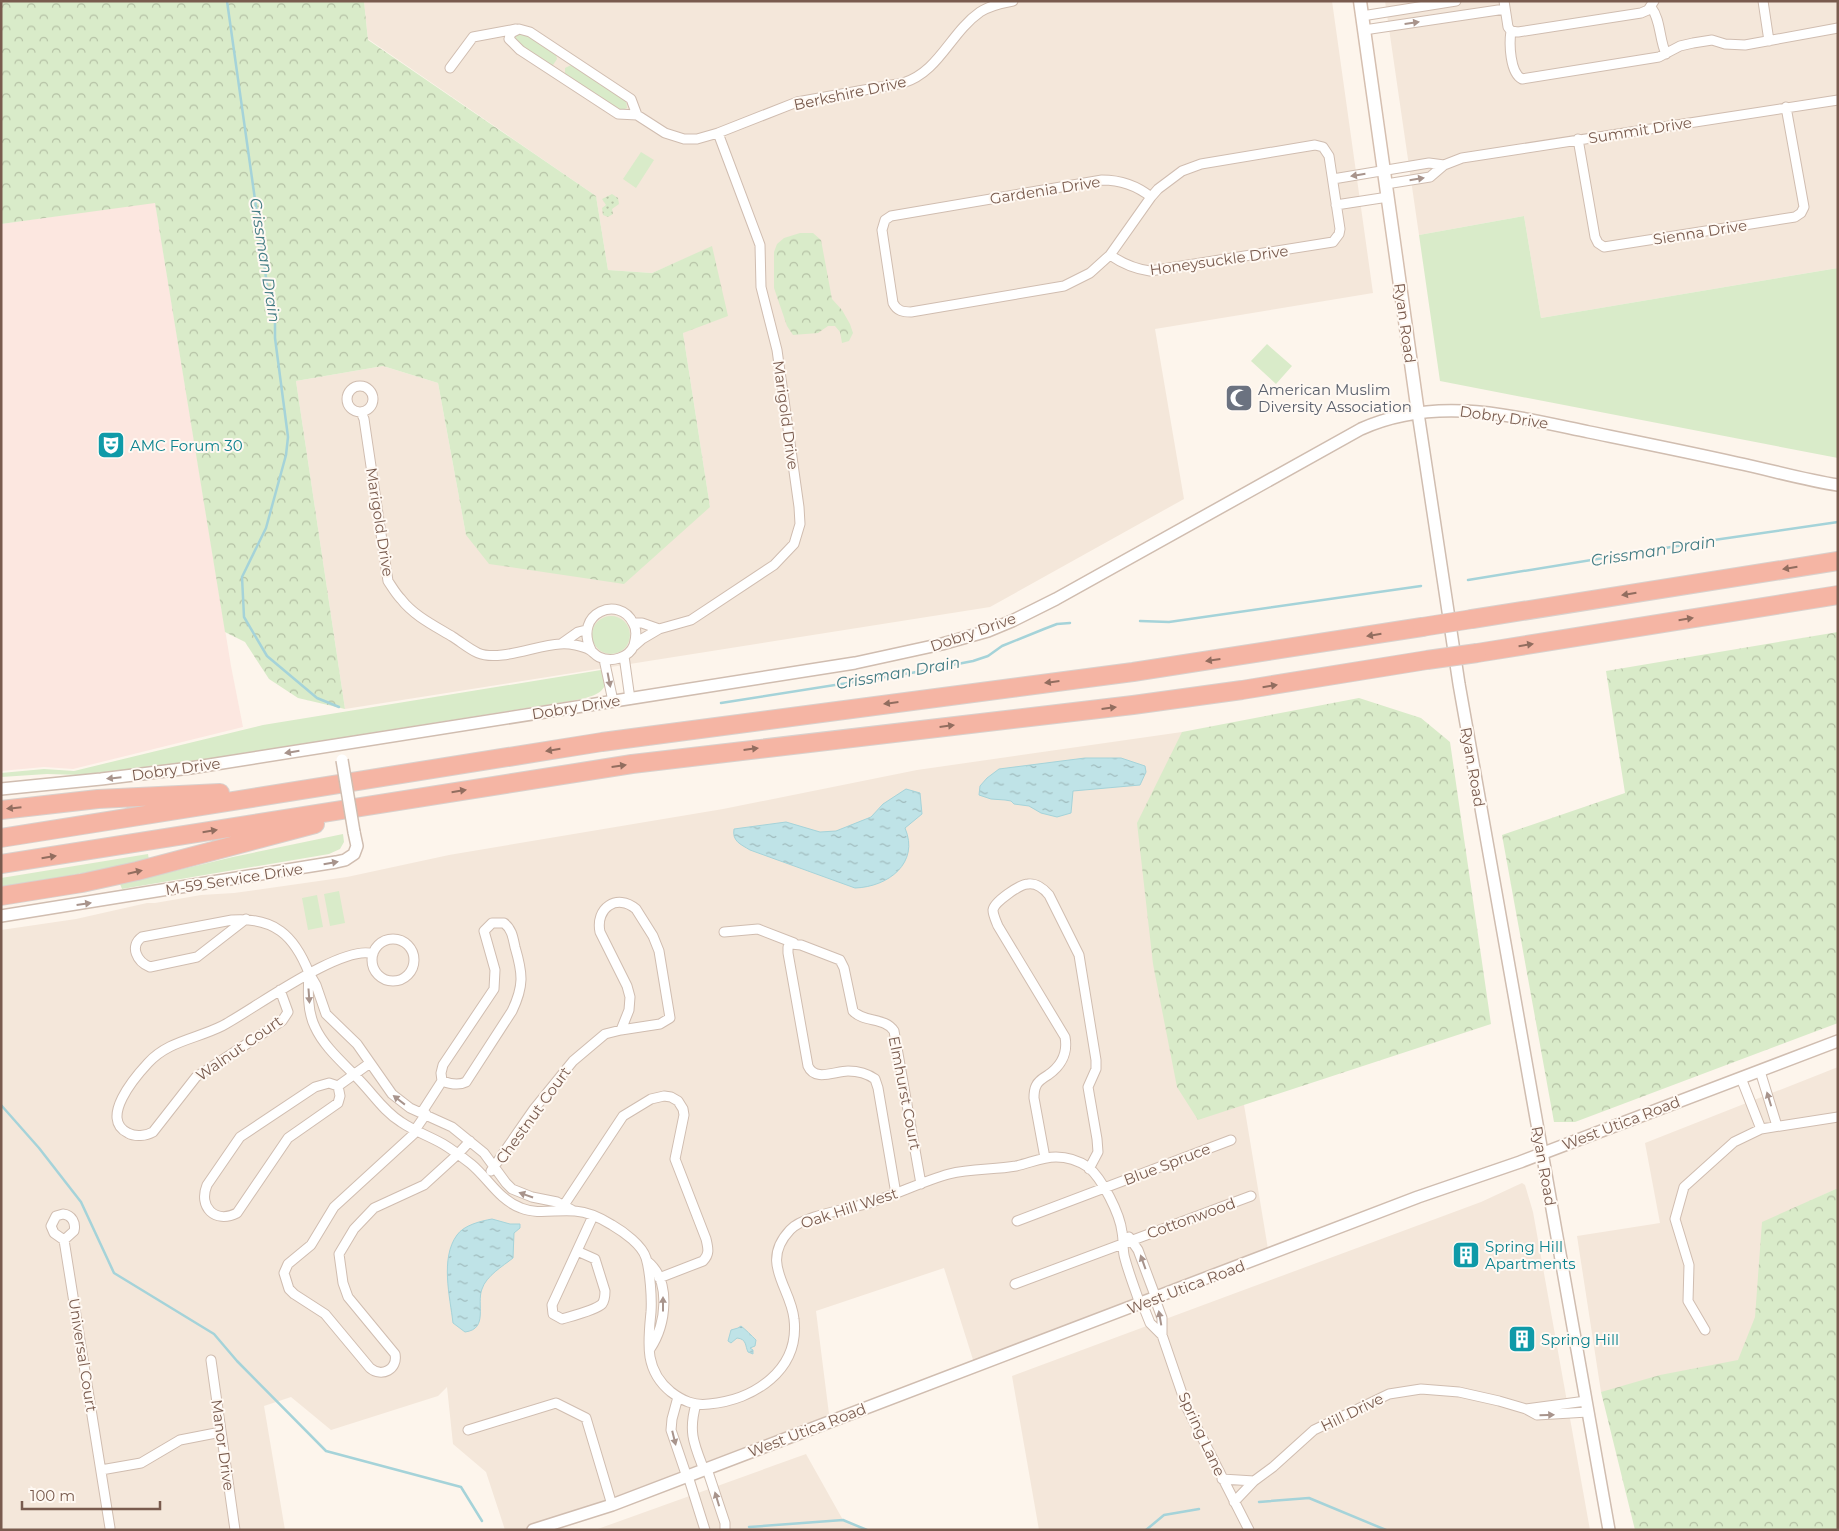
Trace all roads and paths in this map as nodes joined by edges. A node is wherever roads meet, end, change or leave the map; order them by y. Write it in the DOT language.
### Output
graph roads {
  1 [pos="1013,1"];
  2 [pos="1360,1"];
  3 [pos="1456,1"];
  4 [pos="1763,1"];
  5 [pos="1652,4"];
  6 [pos="1505,5"];
  7 [pos="1362,16"];
  8 [pos="1838,28"];
  9 [pos="519,29"];
  10 [pos="1364,30"];
  11 [pos="1511,31"];
  12 [pos="494,33"];
  13 [pos="510,41"];
  14 [pos="1769,41"];
  15 [pos="1666,54"];
  16 [pos="450,68"];
  17 [pos="1838,100"];
  18 [pos="1786,108"];
  19 [pos="637,115"];
  20 [pos="718,134"];
  21 [pos="1578,139"];
  22 [pos="1444,165"];
  23 [pos="1384,171"];
  24 [pos="1333,179"];
  25 [pos="1386,184"];
  26 [pos="1151,197"];
  27 [pos="1388,197"];
  28 [pos="1336,205"];
  29 [pos="1110,255"];
  30 [pos="361,412"];
  31 [pos="1418,413"];
  32 [pos="1838,485"];
  33 [pos="1838,561"];
  34 [pos="1838,595"];
  35 [pos="633,623"];
  36 [pos="659,629"];
  37 [pos="586,630"];
  38 [pos="561,644"];
  39 [pos="634,646"];
  40 [pos="591,650"];
  41 [pos="624,656"];
  42 [pos="604,659"];
  43 [pos="630,698"];
  44 [pos="613,701"];
  45 [pos="340,745"];
  46 [pos="1,789"];
  47 [pos="308,789"];
  48 [pos="411,799"];
  49 [pos="1,810"];
  50 [pos="1,838"];
  51 [pos="1,864"];
  52 [pos="1,896"];
  53 [pos="1,916"];
  54 [pos="246,919"];
  55 [pos="724,932"];
  56 [pos="794,943"];
  57 [pos="373,954"];
  58 [pos="309,973"];
  59 [pos="280,990"];
  60 [pos="621,1030"];
  61 [pos="1838,1041"];
  62 [pos="370,1063"];
  63 [pos="1760,1071"];
  64 [pos="354,1074"];
  65 [pos="1741,1078"];
  66 [pos="442,1081"];
  67 [pos="338,1086"];
  68 [pos="424,1113"];
  69 [pos="1838,1117"];
  70 [pos="1777,1126"];
  71 [pos="1761,1129"];
  72 [pos="416,1131"];
  73 [pos="1230,1140"];
  74 [pos="470,1141"];
  75 [pos="458,1154"];
  76 [pos="1541,1154"];
  77 [pos="1045,1158"];
  78 [pos="495,1168"];
  79 [pos="1090,1169"];
  80 [pos="485,1176"];
  81 [pos="921,1184"];
  82 [pos="1104,1188"];
  83 [pos="896,1194"];
  84 [pos="1251,1196"];
  85 [pos="568,1208"];
  86 [pos="593,1216"];
  87 [pos="1017,1221"];
  88 [pos="1122,1232"];
  89 [pos="64,1240"];
  90 [pos="1132,1240"];
  91 [pos="1122,1244"];
  92 [pos="577,1251"];
  93 [pos="647,1260"];
  94 [pos="659,1278"];
  95 [pos="1015,1284"];
  96 [pos="1155,1298"];
  97 [pos="1141,1304"];
  98 [pos="1706,1330"];
  99 [pos="1162,1335"];
  100 [pos="650,1349"];
  101 [pos="211,1360"];
  102 [pos="678,1397"];
  103 [pos="696,1404"];
  104 [pos="1587,1406"];
  105 [pos="468,1430"];
  106 [pos="221,1432"];
  107 [pos="706,1469"];
  108 [pos="101,1470"];
  109 [pos="688,1476"];
  110 [pos="1222,1480"];
  111 [pos="1254,1481"];
  112 [pos="1234,1502"];
  113 [pos="612,1505"];
  114 [pos="110,1528"];
  115 [pos="235,1530"];
  116 [pos="533,1530"];
  117 [pos="705,1530"];
  118 [pos="725,1530"];
  119 [pos="1249,1530"];
  120 [pos="1609,1530"];
  1 -- 20 [label="street, Berkshire Drive"];
  2 -- 7 [label="main road, Ryan Road"];
  3 -- 7 [label="street"];
  4 -- 14 [label="street"];
  5 -- 11 [label="street"];
  5 -- 15 [label="street"];
  10 -- 6 [label="street, one-way"];
  6 -- 11 [label="street"];
  7 -- 10 [label="main road, Ryan Road"];
  8 -- 14 [label="street"];
  9 -- 12 [label="street"];
  9 -- 13 [label="street"];
  9 -- 19 [label="street, Berkshire Drive"];
  10 -- 23 [label="main road, Ryan Road"];
  11 -- 15 [label="street"];
  12 -- 13 [label="street, Berkshire Drive"];
  12 -- 16 [label="street"];
  13 -- 19 [label="street, Berkshire Drive"];
  14 -- 15 [label="street"];
  17 -- 18 [label="street, Summit Drive"];
  18 -- 21 [label="street, Summit Drive"];
  18 -- 21 [label="street, Sienna Drive"];
  19 -- 20 [label="street, Berkshire Drive"];
  20 -- 36 [label="street, Marigold Drive"];
  21 -- 22 [label="street, Summit Drive"];
  22 -- 23 [label="street, Summit Drive"];
  25 -- 22 [label="street, Summit Drive, one-way"];
  23 -- 24 [label="street, one-way"];
  23 -- 25 [label="main road, Ryan Road"];
  24 -- 26 [label="street"];
  24 -- 28 [label="street, Honeysuckle Drive"];
  25 -- 27 [label="main road, Ryan Road"];
  26 -- 29 [label="street"];
  26 -- 29 [label="street, Gardenia Drive"];
  27 -- 28 [label="street"];
  27 -- 31 [label="main road, Ryan Road"];
  28 -- 29 [label="street, Honeysuckle Drive"];
  30 -- 38 [label="street, Marigold Drive"];
  31 -- 32 [label="street, Dobry Drive"];
  31 -- 43 [label="street, Dobry Drive"];
  31 -- 76 [label="street, Ryan Road"];
  33 -- 47 [label="highway, one-way, bridge"];
  48 -- 34 [label="highway, one-way, bridge"];
  35 -- 36 [label="street, Marigold Drive"];
  35 -- 37 [label="street, Marigold Drive"];
  35 -- 39 [label="street"];
  36 -- 39 [label="street, Marigold Drive"];
  37 -- 38 [label="street, Marigold Drive"];
  37 -- 40 [label="street"];
  38 -- 40 [label="street, Marigold Drive"];
  39 -- 41 [label="street, Marigold Drive"];
  40 -- 42 [label="street, Marigold Drive"];
  41 -- 42 [label="street"];
  41 -- 43 [label="street"];
  42 -- 44 [label="street, one-way"];
  43 -- 44 [label="street, Dobry Drive"];
  44 -- 45 [label="street, Dobry Drive"];
  45 -- 46 [label="street, Dobry Drive, one-way"];
  53 -- 45 [label="street, M-59 Service Drive, one-way, bridge"];
  47 -- 49 [label="highway, one-way"];
  47 -- 50 [label="highway"];
  51 -- 48 [label="highway, one-way"];
  52 -- 48 [label="highway, one-way"];
  54 -- 54 [label="street"];
  54 -- 58 [label="street"];
  55 -- 56 [label="street, Elmhurst Court"];
  56 -- 81 [label="street, Elmhurst Court"];
  56 -- 83 [label="street, Elmhurst Court"];
  57 -- 57 [label="street"];
  57 -- 58 [label="street, Walnut Court"];
  58 -- 59 [label="street, Walnut Court"];
  58 -- 62 [label="street"];
  58 -- 64 [label="street, one-way"];
  59 -- 59 [label="street, Walnut Court"];
  60 -- 60 [label="street, Chestnut Court"];
  60 -- 78 [label="street, Chestnut Court"];
  61 -- 63 [label="street, West Utica Road"];
  62 -- 64 [label="street"];
  68 -- 62 [label="street, one-way"];
  63 -- 65 [label="street, West Utica Road"];
  70 -- 63 [label="street, one-way"];
  64 -- 67 [label="street"];
  64 -- 72 [label="street"];
  65 -- 71 [label="street"];
  65 -- 76 [label="street, West Utica Road"];
  66 -- 66 [label="street"];
  66 -- 68 [label="street"];
  67 -- 67 [label="street"];
  68 -- 72 [label="street"];
  68 -- 74 [label="street"];
  69 -- 70 [label="street"];
  70 -- 71 [label="street"];
  71 -- 98 [label="street"];
  72 -- 75 [label="street"];
  72 -- 75 [label="street"];
  73 -- 82 [label="street, Blue Spruce"];
  74 -- 75 [label="street"];
  74 -- 78 [label="street"];
  75 -- 80 [label="street"];
  76 -- 96 [label="street, West Utica Road"];
  76 -- 104 [label="street, Ryan Road"];
  77 -- 79 [label="street, Oak Hill West"];
  77 -- 79 [label="street"];
  77 -- 81 [label="street, Oak Hill West"];
  78 -- 80 [label="street, Chestnut Court"];
  85 -- 78 [label="street, one-way"];
  79 -- 82 [label="street"];
  80 -- 85 [label="street"];
  81 -- 83 [label="street, Oak Hill West"];
  82 -- 87 [label="street, Blue Spruce"];
  82 -- 88 [label="street"];
  83 -- 103 [label="street, Oak Hill West"];
  84 -- 90 [label="street, Cottonwood"];
  85 -- 86 [label="street"];
  85 -- 94 [label="street"];
  86 -- 92 [label="street"];
  86 -- 93 [label="street"];
  88 -- 90 [label="street"];
  88 -- 91 [label="street"];
  89 -- 108 [label="street, Universal Court"];
  90 -- 91 [label="street, Cottonwood"];
  96 -- 90 [label="street, one-way"];
  91 -- 95 [label="street, Cottonwood"];
  91 -- 97 [label="street"];
  92 -- 92 [label="street"];
  93 -- 94 [label="street"];
  93 -- 100 [label="street"];
  100 -- 94 [label="street, one-way"];
  96 -- 97 [label="street, West Utica Road"];
  99 -- 96 [label="street, Spring Lane, one-way"];
  97 -- 99 [label="street, Spring Lane"];
  97 -- 107 [label="street, West Utica Road"];
  99 -- 110 [label="street, Spring Lane"];
  100 -- 102 [label="street"];
  101 -- 106 [label="street, Manor Drive"];
  102 -- 103 [label="street"];
  102 -- 109 [label="street, one-way"];
  103 -- 107 [label="street"];
  104 -- 111 [label="street, Hill Drive"];
  104 -- 120 [label="street, Ryan Road"];
  105 -- 113 [label="street"];
  106 -- 108 [label="street"];
  106 -- 115 [label="street, Manor Drive"];
  107 -- 109 [label="street, West Utica Road"];
  118 -- 107 [label="street, one-way"];
  108 -- 114 [label="street, Universal Court"];
  109 -- 113 [label="street, West Utica Road"];
  109 -- 117 [label="street"];
  110 -- 111 [label="street"];
  110 -- 112 [label="street, Spring Lane"];
  111 -- 112 [label="street, Hill Drive"];
  112 -- 119 [label="street, Spring Lane"];
  113 -- 116 [label="street, West Utica Road"];
}
